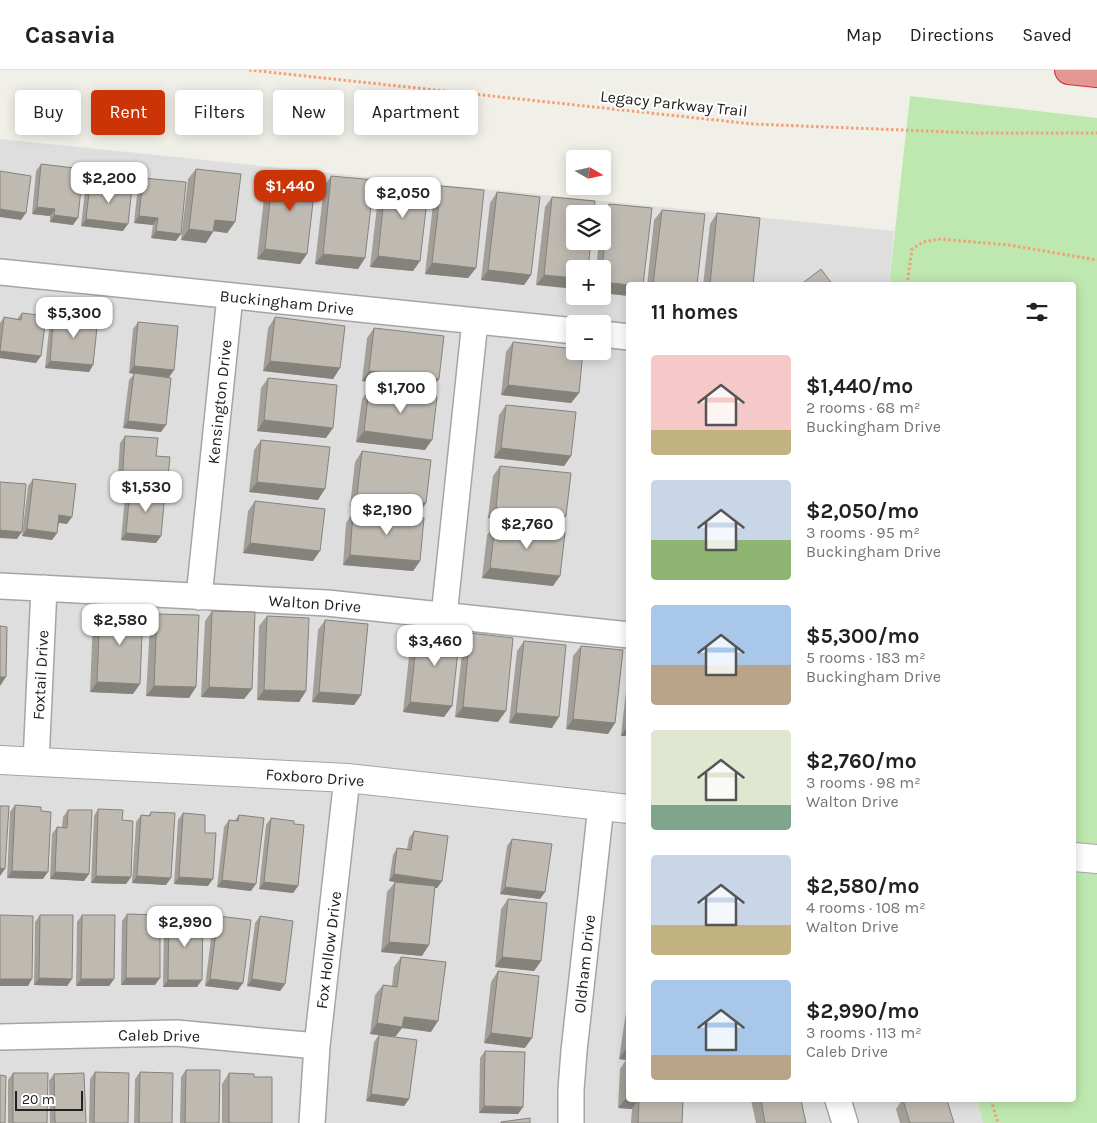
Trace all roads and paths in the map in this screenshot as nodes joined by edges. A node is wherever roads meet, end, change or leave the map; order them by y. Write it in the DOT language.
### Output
graph roads {
  1 [pos="249,70"];
  2 [pos="1069,70"];
  3 [pos="1097,73"];
  4 [pos="1097,132"];
  5 [pos="1097,260"];
  6 [pos="0,272"];
  7 [pos="907,282"];
  8 [pos="230,296"];
  9 [pos="475,321"];
  10 [pos="566,330"];
  11 [pos="611,335"];
  12 [pos="626,337"];
  13 [pos="0,586"];
  14 [pos="44,588"];
  15 [pos="199,597"];
  16 [pos="444,616"];
  17 [pos="626,635"];
  18 [pos="0,760"];
  19 [pos="36,762"];
  20 [pos="347,778"];
  21 [pos="601,806"];
  22 [pos="626,809"];
  23 [pos="1076,856"];
  24 [pos="1097,859"];
  25 [pos="0,1037"];
  26 [pos="317,1046"];
  27 [pos="839,1102"];
  28 [pos="992,1102"];
  29 [pos="312,1123"];
  30 [pos="571,1123"];
  31 [pos="845,1123"];
  32 [pos="998,1123"];
  1 -- 4 [label="path, Legacy Parkway Trail"];
  2 -- 3 [label="highway"];
  5 -- 7 [label="path"];
  6 -- 8 [label="street, Buckingham Drive"];
  8 -- 9 [label="street, Buckingham Drive"];
  8 -- 15 [label="street, Kensington Drive"];
  9 -- 10 [label="street, Buckingham Drive"];
  9 -- 16 [label="street"];
  11 -- 12 [label="street"];
  13 -- 14 [label="street, Walton Drive"];
  14 -- 15 [label="street, Walton Drive"];
  14 -- 19 [label="street, Foxtail Drive"];
  15 -- 16 [label="street, Walton Drive"];
  16 -- 17 [label="street, Walton Drive"];
  18 -- 19 [label="street, Foxboro Drive"];
  19 -- 20 [label="street, Foxboro Drive"];
  20 -- 21 [label="street, Foxboro Drive"];
  20 -- 26 [label="street, Fox Hollow Drive"];
  21 -- 22 [label="street, Foxboro Drive"];
  21 -- 30 [label="street, Oldham Drive"];
  23 -- 24 [label="street"];
  25 -- 26 [label="street, Caleb Drive"];
  26 -- 29 [label="street, Fox Hollow Drive"];
  27 -- 31 [label="street"];
  28 -- 32 [label="path"];
}
